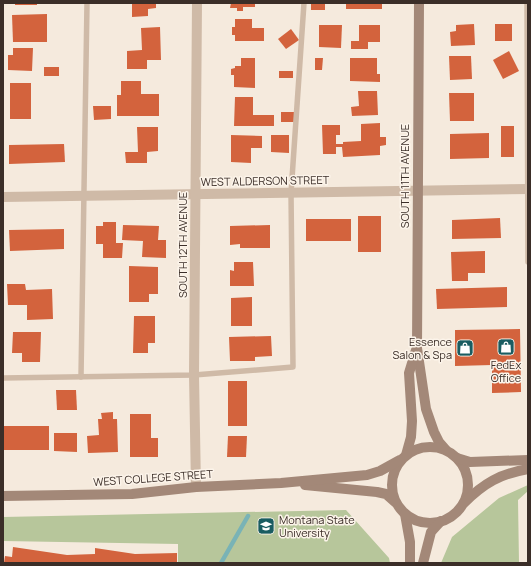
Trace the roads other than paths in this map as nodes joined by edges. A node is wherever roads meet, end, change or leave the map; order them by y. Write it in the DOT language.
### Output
graph roads {
  1 [pos="86,3"];
  2 [pos="197,3"];
  3 [pos="304,3"];
  4 [pos="418,3"];
  5 [pos="527,3"];
  6 [pos="528,189"];
  7 [pos="417,191"];
  8 [pos="291,193"];
  9 [pos="196,194"];
  10 [pos="84,196"];
  11 [pos="3,197"];
  12 [pos="528,262"];
  13 [pos="417,348"];
  14 [pos="194,375"];
  15 [pos="82,377"];
  16 [pos="3,378"];
  17 [pos="446,450"];
  18 [pos="403,458"];
  19 [pos="457,458"];
  20 [pos="528,460"];
  21 [pos="528,469"];
  22 [pos="281,483"];
  23 [pos="196,487"];
  24 [pos="3,496"];
  25 [pos="398,505"];
  26 [pos="461,506"];
  27 [pos="406,514"];
  28 [pos="441,521"];
  29 [pos="410,563"];
  30 [pos="423,563"];
  1 -- 10 [label="lane"];
  2 -- 9 [label="street, SOUTH 12TH AVENUE"];
  3 -- 8 [label="lane"];
  4 -- 7 [label="main road, SOUTH 11TH AVENUE"];
  5 -- 6 [label="lane"];
  6 -- 7 [label="street, WEST ALDERSON STREET"];
  6 -- 12 [label="lane"];
  7 -- 8 [label="street, WEST ALDERSON STREET"];
  7 -- 13 [label="main road, SOUTH 11TH AVENUE"];
  8 -- 9 [label="street, WEST ALDERSON STREET"];
  8 -- 14 [label="lane"];
  9 -- 10 [label="street, WEST ALDERSON STREET"];
  9 -- 14 [label="street, SOUTH 12TH AVENUE"];
  10 -- 11 [label="street, WEST ALDERSON STREET"];
  10 -- 15 [label="lane"];
  13 -- 17 [label="main road, SOUTH 11TH AVENUE"];
  13 -- 18 [label="main road, SOUTH 11TH AVENUE"];
  14 -- 15 [label="lane"];
  14 -- 23 [label="street, SOUTH 12TH AVENUE"];
  15 -- 16 [label="lane"];
  17 -- 18 [label="main road"];
  17 -- 19 [label="main road"];
  18 -- 22 [label="main road, WEST COLLEGE STREET"];
  18 -- 25 [label="main road"];
  19 -- 20 [label="main road"];
  19 -- 26 [label="main road"];
  21 -- 26 [label="main road"];
  22 -- 23 [label="main road, WEST COLLEGE STREET"];
  22 -- 25 [label="main road, WEST COLLEGE STREET"];
  23 -- 24 [label="main road, WEST COLLEGE STREET"];
  25 -- 27 [label="main road"];
  26 -- 28 [label="main road"];
  27 -- 28 [label="main road"];
  27 -- 29 [label="main road"];
  28 -- 30 [label="main road"];
}
